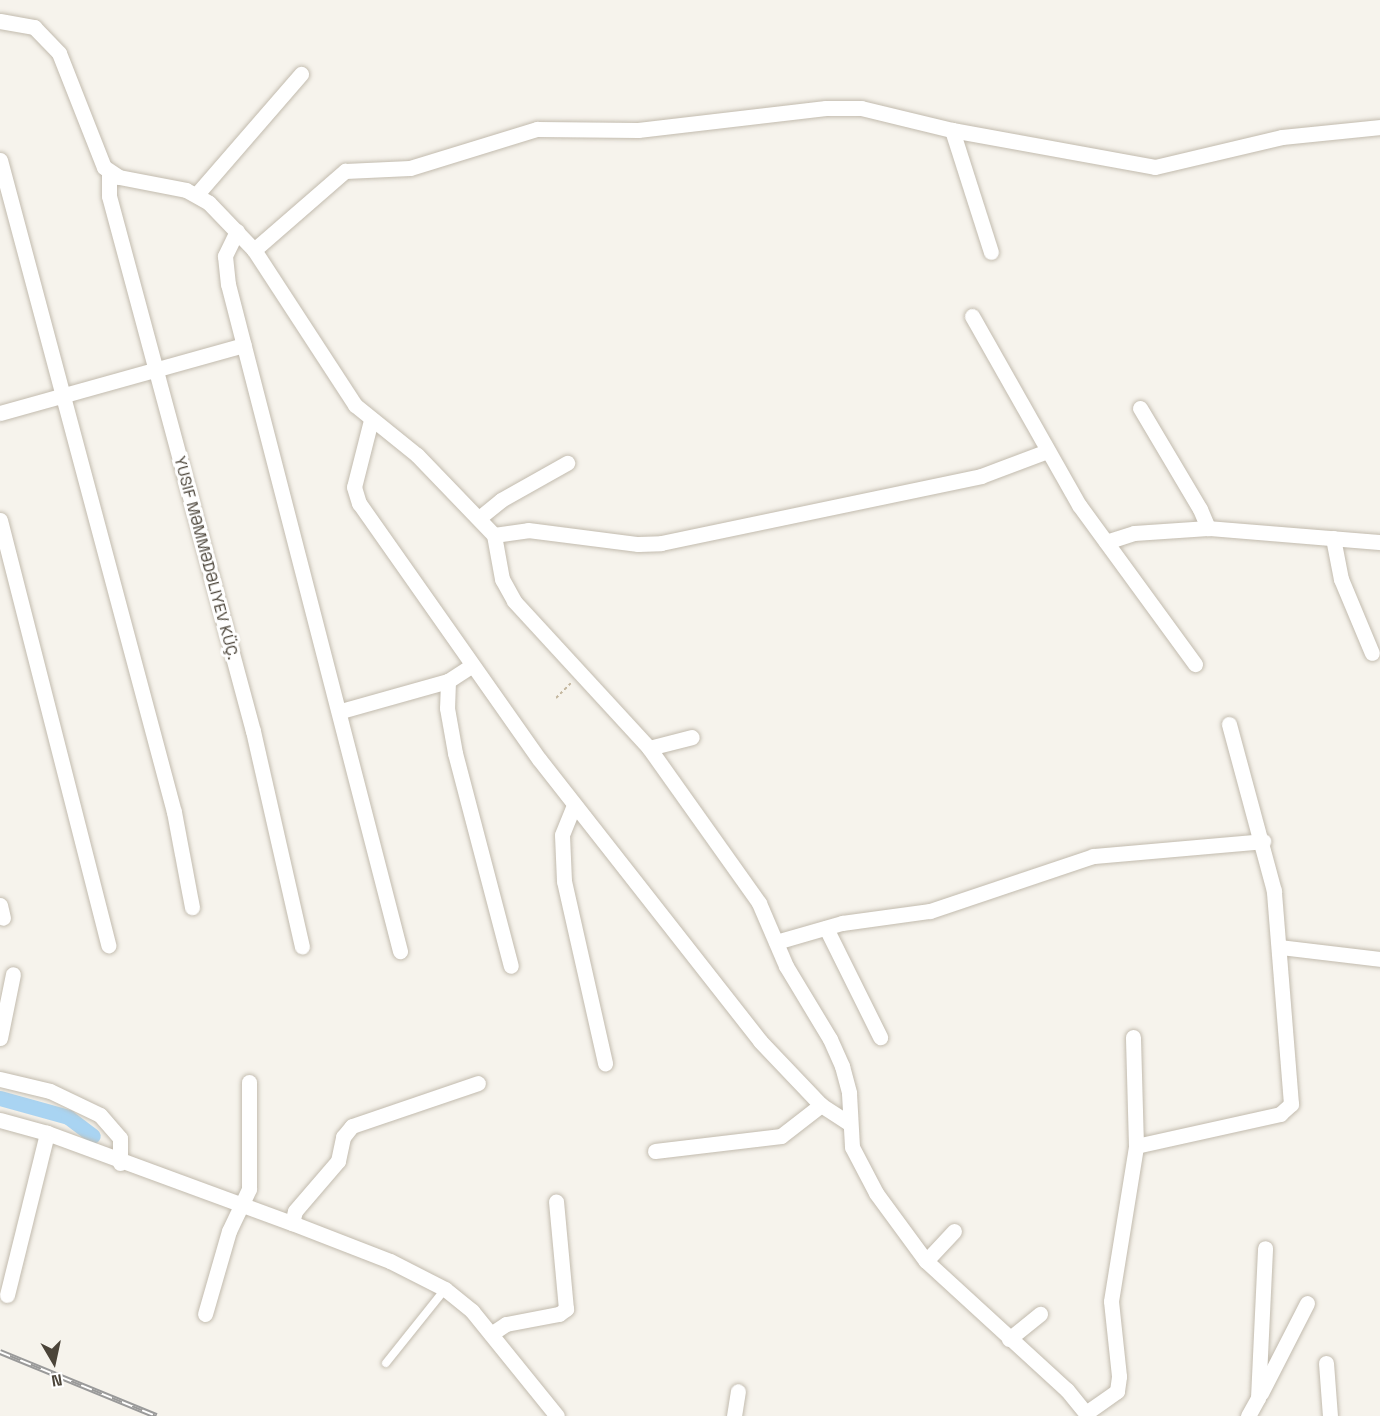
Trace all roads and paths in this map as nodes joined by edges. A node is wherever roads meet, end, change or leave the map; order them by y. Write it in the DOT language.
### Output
graph roads {
  1 [pos="0,21"];
  2 [pos="301,74"];
  3 [pos="1380,128"];
  4 [pos="952,130"];
  5 [pos="0,160"];
  6 [pos="109,172"];
  7 [pos="197,194"];
  8 [pos="237,231"];
  9 [pos="254,250"];
  10 [pos="991,252"];
  11 [pos="972,316"];
  12 [pos="244,345"];
  13 [pos="156,370"];
  14 [pos="62,396"];
  15 [pos="1140,408"];
  16 [pos="0,413"];
  17 [pos="371,420"];
  18 [pos="1047,451"];
  19 [pos="567,463"];
  20 [pos="479,518"];
  21 [pos="0,520"];
  22 [pos="1208,528"];
  23 [pos="494,535"];
  24 [pos="1333,538"];
  25 [pos="1106,542"];
  26 [pos="1380,542"];
  27 [pos="1372,653"];
  28 [pos="1195,664"];
  29 [pos="471,666"];
  30 [pos="580,674"];
  31 [pos="448,681"];
  32 [pos="556,698"];
  33 [pos="341,711"];
  34 [pos="1229,724"];
  35 [pos="692,737"];
  36 [pos="649,748"];
  37 [pos="574,805"];
  38 [pos="1263,842"];
  39 [pos="192,907"];
  40 [pos="826,928"];
  41 [pos="776,942"];
  42 [pos="108,945"];
  43 [pos="302,946"];
  44 [pos="1280,947"];
  45 [pos="400,951"];
  46 [pos="1380,959"];
  47 [pos="512,966"];
  48 [pos="13,974"];
  49 [pos="880,1037"];
  50 [pos="1133,1037"];
  51 [pos="0,1038"];
  52 [pos="604,1063"];
  53 [pos="0,1079"];
  54 [pos="249,1083"];
  55 [pos="478,1083"];
  56 [pos="821,1105"];
  57 [pos="0,1120"];
  58 [pos="849,1123"];
  59 [pos="47,1133"];
  60 [pos="1136,1146"];
  61 [pos="655,1151"];
  62 [pos="120,1163"];
  63 [pos="556,1201"];
  64 [pos="243,1206"];
  65 [pos="292,1223"];
  66 [pos="954,1231"];
  67 [pos="1265,1248"];
  68 [pos="927,1261"];
  69 [pos="445,1289"];
  70 [pos="7,1295"];
  71 [pos="1307,1303"];
  72 [pos="205,1314"];
  73 [pos="1040,1314"];
  74 [pos="491,1334"];
  75 [pos="1009,1339"];
  76 [pos="386,1363"];
  77 [pos="1326,1363"];
  78 [pos="738,1391"];
  79 [pos="1258,1398"];
  80 [pos="1087,1415"];
  81 [pos="557,1416"];
  82 [pos="734,1416"];
  83 [pos="1248,1416"];
  84 [pos="1330,1416"];
  1 -- 6 [label="street, YUSIF MƏMMƏDƏLIYEV KÜÇ."];
  2 -- 7 [label="street"];
  3 -- 4 [label="street"];
  4 -- 9 [label="street"];
  4 -- 10 [label="street"];
  5 -- 14 [label="street"];
  6 -- 7 [label="street"];
  6 -- 13 [label="street, YUSIF MƏMMƏDƏLIYEV KÜÇ."];
  7 -- 8 [label="street"];
  8 -- 9 [label="street"];
  8 -- 12 [label="street"];
  9 -- 17 [label="street"];
  11 -- 18 [label="street"];
  12 -- 13 [label="street"];
  12 -- 33 [label="street"];
  13 -- 14 [label="street"];
  13 -- 43 [label="street, YUSIF MƏMMƏDƏLIYEV KÜÇ."];
  14 -- 16 [label="street"];
  14 -- 39 [label="street"];
  15 -- 22 [label="street"];
  17 -- 20 [label="street"];
  17 -- 29 [label="street"];
  18 -- 23 [label="street"];
  18 -- 25 [label="street"];
  19 -- 20 [label="street"];
  20 -- 23 [label="street"];
  21 -- 42 [label="street"];
  22 -- 24 [label="street"];
  22 -- 25 [label="street"];
  23 -- 30 [label="street"];
  24 -- 26 [label="street"];
  24 -- 27 [label="street"];
  25 -- 28 [label="street"];
  29 -- 31 [label="street"];
  29 -- 37 [label="street"];
  30 -- 32 [label="path"];
  30 -- 36 [label="street"];
  31 -- 33 [label="street"];
  31 -- 47 [label="street"];
  33 -- 45 [label="street"];
  34 -- 38 [label="street"];
  35 -- 36 [label="street"];
  36 -- 41 [label="street"];
  37 -- 52 [label="street"];
  37 -- 56 [label="street"];
  38 -- 40 [label="street"];
  38 -- 44 [label="street"];
  40 -- 41 [label="street"];
  40 -- 49 [label="street"];
  41 -- 58 [label="street"];
  44 -- 46 [label="street"];
  44 -- 60 [label="street"];
  48 -- 51 [label="street"];
  50 -- 60 [label="street"];
  53 -- 62 [label="street"];
  54 -- 64 [label="street"];
  55 -- 65 [label="street"];
  56 -- 58 [label="street"];
  56 -- 61 [label="street"];
  57 -- 59 [label="street"];
  58 -- 68 [label="street"];
  59 -- 62 [label="street"];
  59 -- 70 [label="street"];
  60 -- 80 [label="street"];
  62 -- 64 [label="street"];
  63 -- 74 [label="street"];
  64 -- 65 [label="street"];
  64 -- 72 [label="street"];
  65 -- 69 [label="street"];
  66 -- 68 [label="street"];
  67 -- 79 [label="street"];
  68 -- 75 [label="street"];
  69 -- 74 [label="street"];
  69 -- 76 [label="lane"];
  71 -- 79 [label="street"];
  73 -- 75 [label="street"];
  74 -- 81 [label="street"];
  75 -- 80 [label="street"];
  77 -- 84 [label="street"];
  78 -- 82 [label="street"];
  79 -- 83 [label="street"];
}
